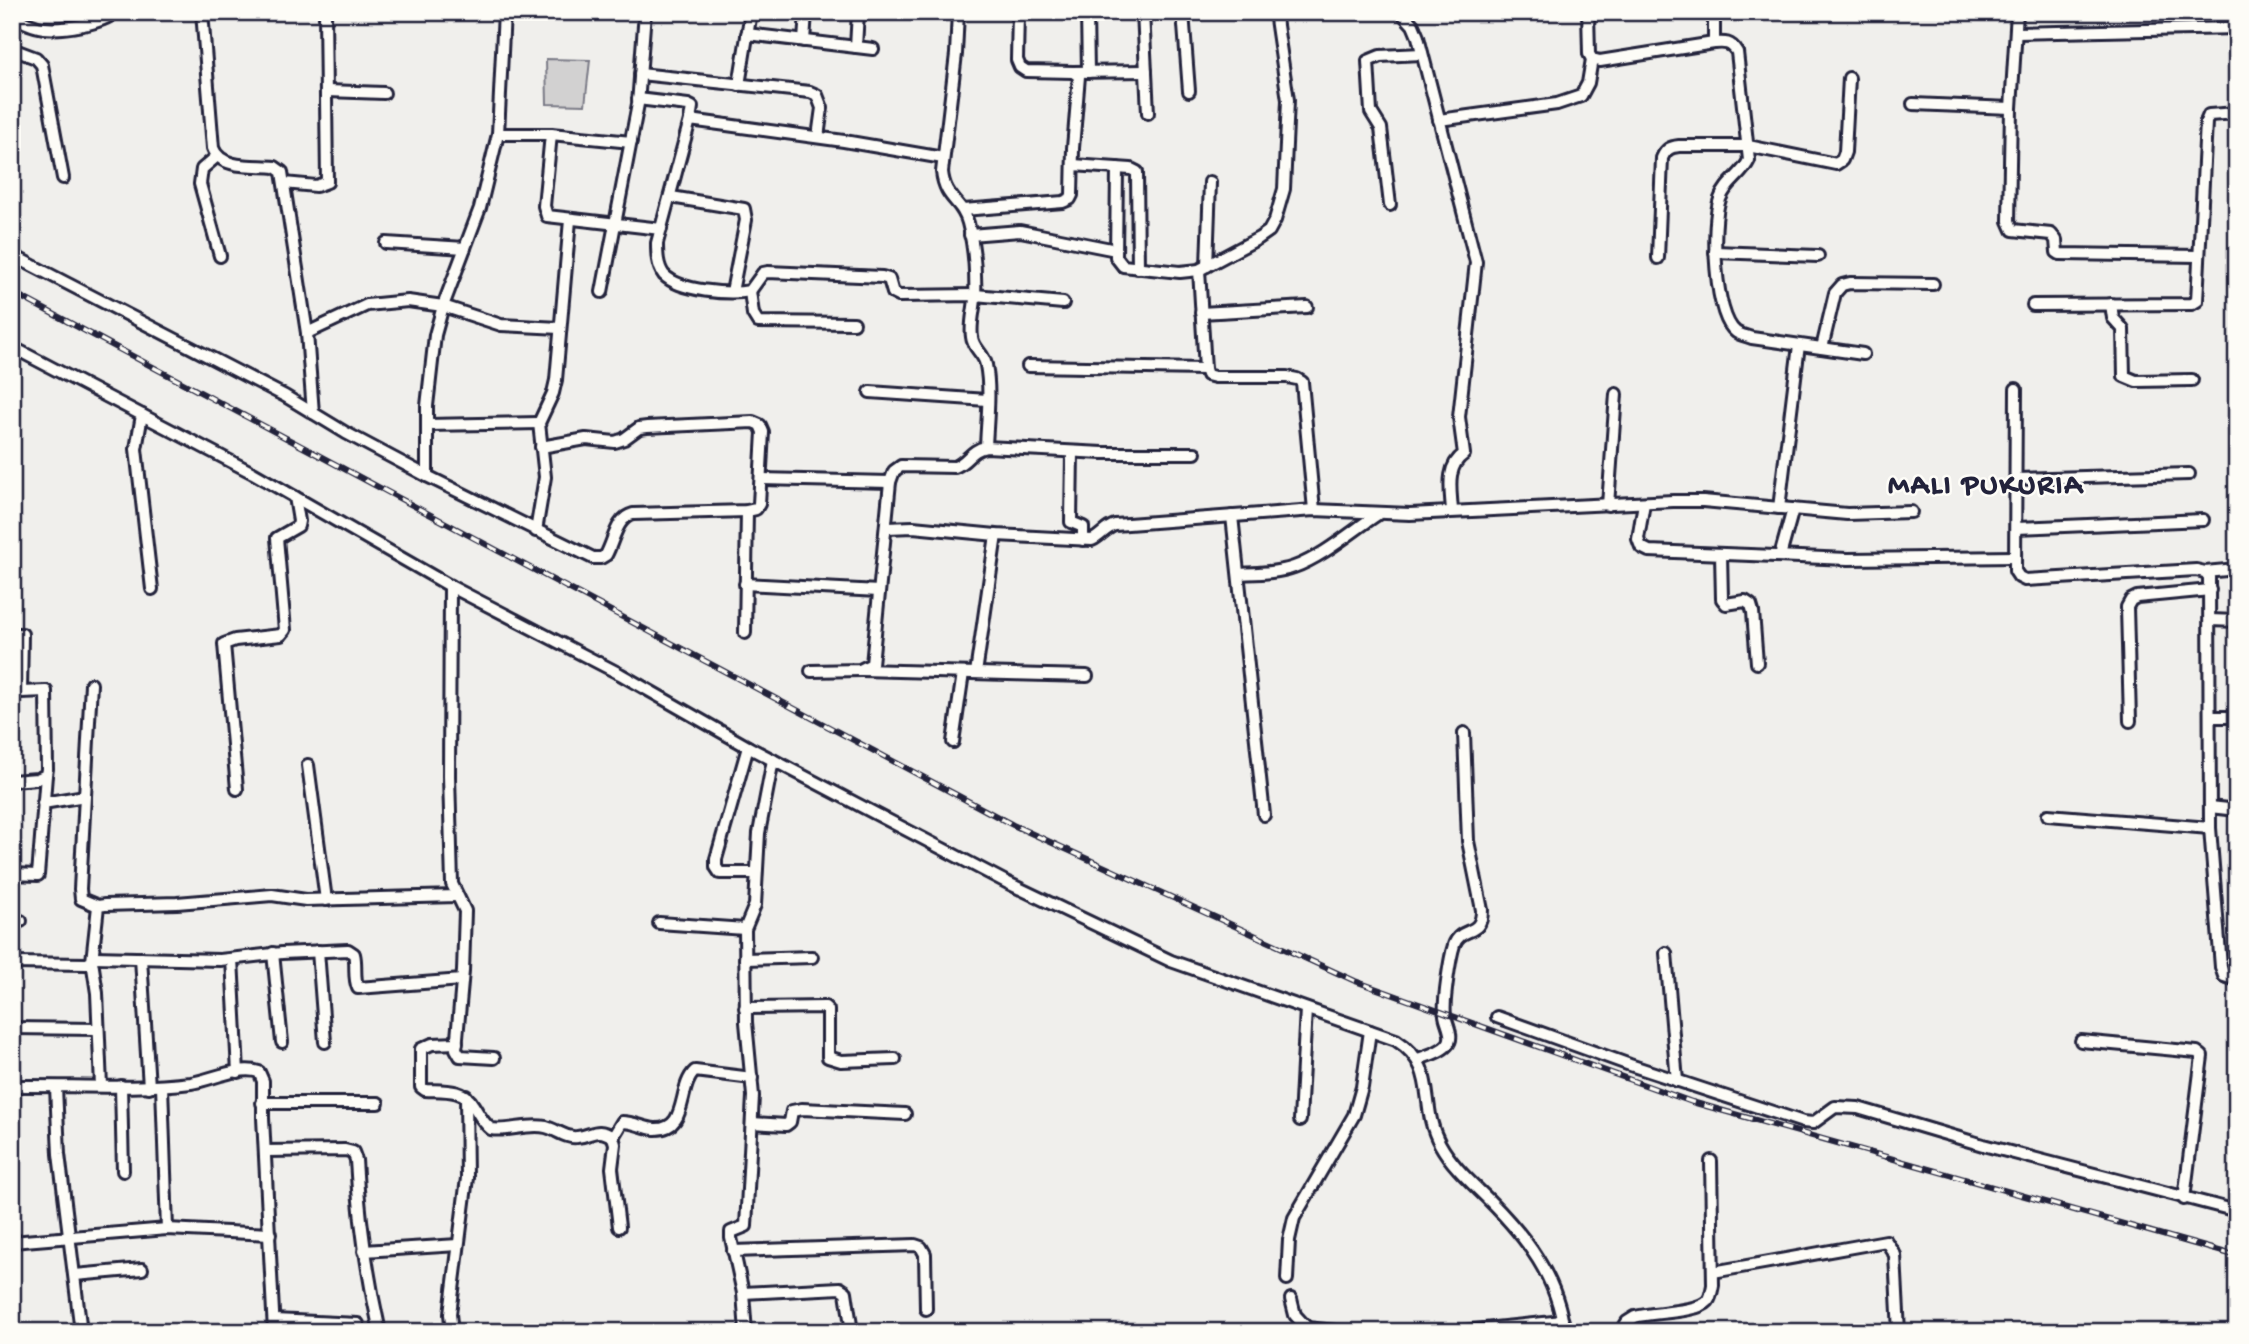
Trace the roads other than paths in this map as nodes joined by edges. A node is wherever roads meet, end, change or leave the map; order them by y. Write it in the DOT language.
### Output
graph roads {
  1 [pos="115,12"];
  2 [pos="202,12"];
  3 [pos="325,12"];
  4 [pos="504,12"];
  5 [pos="645,12"];
  6 [pos="751,12"];
  7 [pos="806,12"];
  8 [pos="858,12"];
  9 [pos="958,12"];
  10 [pos="1018,12"];
  11 [pos="1087,12"];
  12 [pos="1143,12"];
  13 [pos="1183,12"];
  14 [pos="1275,12"];
  15 [pos="1401,12"];
  16 [pos="1588,12"];
  17 [pos="1714,12"];
  18 [pos="2017,12"];
  19 [pos="2230,12"];
  20 [pos="12,16"];
  21 [pos="2237,19"];
  22 [pos="2237,28"];
  23 [pos="2016,33"];
  24 [pos="747,34"];
  25 [pos="804,41"];
  26 [pos="1714,43"];
  27 [pos="856,47"];
  28 [pos="12,49"];
  29 [pos="873,49"];
  30 [pos="1422,54"];
  31 [pos="1592,59"];
  32 [pos="1146,71"];
  33 [pos="1073,72"];
  34 [pos="1087,72"];
  35 [pos="640,74"];
  36 [pos="1849,78"];
  37 [pos="739,85"];
  38 [pos="327,91"];
  39 [pos="1189,92"];
  40 [pos="384,93"];
  41 [pos="638,99"];
  42 [pos="1913,104"];
  43 [pos="2011,108"];
  44 [pos="1148,113"];
  45 [pos="2237,113"];
  46 [pos="690,120"];
  47 [pos="1439,120"];
  48 [pos="498,134"];
  49 [pos="551,134"];
  50 [pos="818,137"];
  51 [pos="631,142"];
  52 [pos="1748,146"];
  53 [pos="216,157"];
  54 [pos="943,158"];
  55 [pos="1073,165"];
  56 [pos="1117,168"];
  57 [pos="63,178"];
  58 [pos="1210,182"];
  59 [pos="285,184"];
  60 [pos="671,197"];
  61 [pos="1390,205"];
  62 [pos="963,210"];
  63 [pos="570,220"];
  64 [pos="615,224"];
  65 [pos="661,229"];
  66 [pos="970,234"];
  67 [pos="386,243"];
  68 [pos="465,248"];
  69 [pos="1116,250"];
  70 [pos="1715,252"];
  71 [pos="12,255"];
  72 [pos="220,256"];
  73 [pos="1818,256"];
  74 [pos="2199,256"];
  75 [pos="1658,258"];
  76 [pos="1138,268"];
  77 [pos="1203,268"];
  78 [pos="1933,284"];
  79 [pos="750,291"];
  80 [pos="602,292"];
  81 [pos="732,292"];
  82 [pos="975,295"];
  83 [pos="1063,303"];
  84 [pos="2111,304"];
  85 [pos="2033,305"];
  86 [pos="443,306"];
  87 [pos="1307,307"];
  88 [pos="1201,313"];
  89 [pos="854,323"];
  90 [pos="560,328"];
  91 [pos="307,333"];
  92 [pos="1799,345"];
  93 [pos="12,347"];
  94 [pos="1822,348"];
  95 [pos="1863,354"];
  96 [pos="1028,366"];
  97 [pos="1205,369"];
  98 [pos="2192,380"];
  99 [pos="2016,389"];
  100 [pos="870,392"];
  101 [pos="1616,394"];
  102 [pos="987,400"];
  103 [pos="313,413"];
  104 [pos="142,415"];
  105 [pos="540,423"];
  106 [pos="427,425"];
  107 [pos="541,447"];
  108 [pos="986,447"];
  109 [pos="1072,452"];
  110 [pos="1195,453"];
  111 [pos="2189,474"];
  112 [pos="427,475"];
  113 [pos="2017,478"];
  114 [pos="761,479"];
  115 [pos="890,482"];
  116 [pos="295,497"];
  117 [pos="1644,503"];
  118 [pos="1608,505"];
  119 [pos="1779,508"];
  120 [pos="1793,509"];
  121 [pos="1314,510"];
  122 [pos="747,511"];
  123 [pos="1452,511"];
  124 [pos="1911,512"];
  125 [pos="1378,514"];
  126 [pos="1232,516"];
  127 [pos="2203,520"];
  128 [pos="887,528"];
  129 [pos="2016,528"];
  130 [pos="536,531"];
  131 [pos="996,535"];
  132 [pos="1083,540"];
  133 [pos="1721,554"];
  134 [pos="1780,556"];
  135 [pos="2015,557"];
  136 [pos="2237,569"];
  137 [pos="2205,572"];
  138 [pos="1240,574"];
  139 [pos="746,584"];
  140 [pos="450,586"];
  141 [pos="152,589"];
  142 [pos="2210,590"];
  143 [pos="880,591"];
  144 [pos="2210,620"];
  145 [pos="2237,621"];
  146 [pos="12,634"];
  147 [pos="744,634"];
  148 [pos="1757,663"];
  149 [pos="860,670"];
  150 [pos="811,671"];
  151 [pos="963,673"];
  152 [pos="976,673"];
  153 [pos="1087,676"];
  154 [pos="91,684"];
  155 [pos="2210,717"];
  156 [pos="2237,717"];
  157 [pos="2130,721"];
  158 [pos="1464,733"];
  159 [pos="953,742"];
  160 [pos="747,747"];
  161 [pos="773,760"];
  162 [pos="308,765"];
  163 [pos="46,775"];
  164 [pos="12,781"];
  165 [pos="237,789"];
  166 [pos="85,796"];
  167 [pos="43,803"];
  168 [pos="2210,807"];
  169 [pos="2237,810"];
  170 [pos="1264,815"];
  171 [pos="2049,816"];
  172 [pos="2210,828"];
  173 [pos="756,873"];
  174 [pos="12,874"];
  175 [pos="457,896"];
  176 [pos="326,900"];
  177 [pos="98,906"];
  178 [pos="659,923"];
  179 [pos="745,929"];
  180 [pos="318,951"];
  181 [pos="273,953"];
  182 [pos="1666,953"];
  183 [pos="811,957"];
  184 [pos="141,958"];
  185 [pos="93,959"];
  186 [pos="232,959"];
  187 [pos="745,959"];
  188 [pos="12,963"];
  189 [pos="462,980"];
  190 [pos="2237,980"];
  191 [pos="746,1008"];
  192 [pos="1306,1009"];
  193 [pos="1497,1017"];
  194 [pos="12,1028"];
  195 [pos="98,1029"];
  196 [pos="1370,1031"];
  197 [pos="2081,1041"];
  198 [pos="282,1042"];
  199 [pos="325,1042"];
  200 [pos="457,1043"];
  201 [pos="494,1058"];
  202 [pos="895,1059"];
  203 [pos="1418,1059"];
  204 [pos="238,1072"];
  205 [pos="752,1078"];
  206 [pos="1677,1081"];
  207 [pos="12,1086"];
  208 [pos="101,1086"];
  209 [pos="121,1086"];
  210 [pos="162,1086"];
  211 [pos="56,1087"];
  212 [pos="149,1087"];
  213 [pos="466,1096"];
  214 [pos="378,1102"];
  215 [pos="262,1103"];
  216 [pos="905,1114"];
  217 [pos="1300,1121"];
  218 [pos="752,1123"];
  219 [pos="613,1137"];
  220 [pos="265,1151"];
  221 [pos="1711,1161"];
  222 [pos="122,1171"];
  223 [pos="2184,1199"];
  224 [pos="2237,1211"];
  225 [pos="619,1227"];
  226 [pos="167,1229"];
  227 [pos="270,1234"];
  228 [pos="70,1236"];
  229 [pos="12,1242"];
  230 [pos="458,1245"];
  231 [pos="364,1251"];
  232 [pos="733,1251"];
  233 [pos="142,1269"];
  234 [pos="1713,1272"];
  235 [pos="75,1275"];
  236 [pos="1287,1279"];
  237 [pos="743,1293"];
  238 [pos="1291,1299"];
  239 [pos="926,1309"];
  240 [pos="274,1320"];
  241 [pos="358,1324"];
  242 [pos="1563,1326"];
  243 [pos="1308,1330"];
  244 [pos="81,1332"];
  245 [pos="274,1332"];
  246 [pos="380,1332"];
  247 [pos="452,1332"];
  248 [pos="746,1332"];
  249 [pos="852,1332"];
  250 [pos="1345,1332"];
  251 [pos="1454,1332"];
  252 [pos="1621,1332"];
  253 [pos="1899,1332"];
  1 -- 20 [label="street"];
  2 -- 53 [label="street"];
  3 -- 38 [label="street"];
  4 -- 48 [label="street"];
  5 -- 35 [label="street"];
  6 -- 24 [label="street"];
  7 -- 25 [label="street"];
  8 -- 27 [label="street"];
  9 -- 54 [label="street"];
  10 -- 33 [label="street"];
  11 -- 34 [label="street"];
  12 -- 32 [label="street"];
  13 -- 39 [label="street"];
  14 -- 77 [label="street"];
  15 -- 30 [label="street"];
  16 -- 31 [label="street"];
  17 -- 26 [label="street"];
  18 -- 23 [label="street"];
  19 -- 21 [label="street"];
  22 -- 23 [label="street"];
  23 -- 43 [label="street"];
  24 -- 25 [label="street"];
  24 -- 37 [label="street"];
  25 -- 27 [label="street"];
  26 -- 31 [label="street"];
  26 -- 52 [label="street"];
  27 -- 29 [label="street"];
  28 -- 57 [label="street"];
  30 -- 47 [label="street"];
  30 -- 61 [label="street"];
  31 -- 47 [label="street"];
  32 -- 34 [label="street"];
  32 -- 44 [label="street"];
  33 -- 34 [label="street"];
  33 -- 55 [label="street"];
  35 -- 37 [label="street"];
  35 -- 41 [label="street"];
  36 -- 52 [label="street"];
  37 -- 50 [label="street"];
  38 -- 40 [label="street"];
  38 -- 59 [label="street"];
  41 -- 46 [label="street"];
  41 -- 51 [label="street"];
  42 -- 43 [label="street"];
  43 -- 74 [label="street"];
  45 -- 74 [label="street"];
  46 -- 50 [label="street"];
  46 -- 60 [label="street"];
  47 -- 123 [label="street"];
  48 -- 49 [label="street"];
  48 -- 68 [label="street"];
  49 -- 51 [label="street"];
  49 -- 63 [label="street"];
  50 -- 54 [label="street"];
  51 -- 64 [label="street"];
  52 -- 70 [label="street"];
  52 -- 75 [label="street"];
  53 -- 59 [label="street"];
  53 -- 72 [label="street"];
  54 -- 62 [label="street"];
  55 -- 56 [label="street"];
  55 -- 62 [label="street"];
  56 -- 69 [label="street"];
  56 -- 76 [label="street"];
  58 -- 77 [label="street"];
  59 -- 91 [label="street"];
  60 -- 65 [label="street"];
  60 -- 81 [label="street"];
  62 -- 66 [label="street"];
  63 -- 64 [label="street"];
  63 -- 90 [label="street"];
  64 -- 65 [label="street"];
  64 -- 80 [label="street"];
  65 -- 81 [label="street"];
  66 -- 69 [label="street"];
  66 -- 82 [label="street"];
  67 -- 68 [label="street"];
  68 -- 86 [label="street"];
  69 -- 76 [label="street"];
  70 -- 73 [label="street"];
  70 -- 92 [label="street"];
  71 -- 103 [label="street"];
  74 -- 84 [label="street"];
  76 -- 77 [label="street"];
  77 -- 88 [label="street"];
  78 -- 94 [label="street"];
  79 -- 81 [label="street"];
  79 -- 82 [label="street"];
  79 -- 89 [label="street"];
  82 -- 83 [label="street"];
  82 -- 102 [label="street"];
  84 -- 85 [label="street"];
  84 -- 98 [label="street"];
  86 -- 90 [label="street"];
  86 -- 91 [label="street"];
  86 -- 106 [label="street"];
  87 -- 88 [label="street"];
  88 -- 97 [label="street"];
  90 -- 105 [label="street"];
  91 -- 103 [label="street"];
  92 -- 94 [label="street"];
  92 -- 119 [label="street"];
  93 -- 104 [label="street"];
  94 -- 95 [label="street"];
  96 -- 97 [label="street"];
  97 -- 121 [label="street"];
  99 -- 113 [label="street"];
  100 -- 102 [label="street"];
  101 -- 118 [label="street"];
  102 -- 108 [label="street"];
  103 -- 112 [label="street"];
  104 -- 116 [label="street"];
  104 -- 141 [label="street"];
  105 -- 106 [label="street"];
  105 -- 107 [label="street"];
  106 -- 112 [label="street"];
  107 -- 114 [label="street"];
  107 -- 130 [label="street"];
  108 -- 109 [label="street"];
  108 -- 115 [label="street"];
  109 -- 110 [label="street"];
  109 -- 132 [label="street"];
  111 -- 113 [label="street"];
  112 -- 130 [label="street"];
  113 -- 129 [label="street"];
  114 -- 115 [label="street"];
  114 -- 122 [label="street"];
  115 -- 128 [label="street"];
  116 -- 140 [label="street"];
  116 -- 165 [label="street"];
  117 -- 118 [label="street"];
  117 -- 119 [label="street"];
  117 -- 133 [label="street"];
  118 -- 123 [label="street"];
  119 -- 120 [label="street"];
  120 -- 124 [label="street"];
  120 -- 134 [label="street"];
  121 -- 125 [label="street"];
  121 -- 126 [label="street"];
  122 -- 130 [label="street"];
  122 -- 139 [label="street"];
  123 -- 125 [label="street"];
  125 -- 138 [label="street"];
  126 -- 132 [label="street"];
  126 -- 138 [label="street"];
  127 -- 129 [label="street"];
  128 -- 131 [label="street"];
  128 -- 143 [label="street"];
  129 -- 135 [label="street"];
  131 -- 132 [label="street"];
  131 -- 152 [label="street"];
  133 -- 134 [label="street"];
  133 -- 148 [label="street"];
  134 -- 135 [label="street"];
  135 -- 137 [label="street"];
  136 -- 137 [label="street"];
  137 -- 142 [label="street"];
  138 -- 170 [label="street"];
  139 -- 143 [label="street"];
  139 -- 147 [label="street"];
  140 -- 160 [label="street"];
  140 -- 175 [label="street"];
  142 -- 144 [label="street"];
  142 -- 157 [label="street"];
  143 -- 149 [label="street"];
  144 -- 145 [label="street"];
  144 -- 155 [label="street"];
  146 -- 163 [label="street"];
  149 -- 150 [label="street"];
  149 -- 151 [label="street"];
  151 -- 152 [label="street"];
  151 -- 159 [label="street"];
  152 -- 153 [label="street"];
  154 -- 166 [label="street"];
  155 -- 156 [label="street"];
  155 -- 168 [label="street"];
  158 -- 203 [label="street"];
  160 -- 161 [label="street"];
  160 -- 173 [label="street"];
  161 -- 173 [label="street"];
  161 -- 192 [label="street"];
  162 -- 176 [label="street"];
  163 -- 164 [label="street"];
  163 -- 167 [label="street"];
  166 -- 167 [label="street"];
  166 -- 177 [label="street"];
  167 -- 174 [label="street"];
  168 -- 169 [label="street"];
  168 -- 172 [label="street"];
  171 -- 172 [label="street"];
  172 -- 190 [label="street"];
  173 -- 179 [label="street"];
  175 -- 176 [label="street"];
  175 -- 189 [label="street"];
  176 -- 177 [label="street"];
  177 -- 185 [label="street"];
  178 -- 179 [label="street"];
  179 -- 187 [label="street"];
  180 -- 181 [label="street"];
  180 -- 189 [label="street"];
  180 -- 199 [label="street"];
  181 -- 186 [label="street"];
  181 -- 198 [label="street"];
  182 -- 206 [label="street"];
  183 -- 187 [label="street"];
  184 -- 185 [label="street"];
  184 -- 186 [label="street"];
  184 -- 212 [label="street"];
  185 -- 188 [label="street"];
  185 -- 195 [label="street"];
  186 -- 204 [label="street"];
  187 -- 191 [label="street"];
  189 -- 200 [label="street"];
  191 -- 202 [label="street"];
  191 -- 205 [label="street"];
  192 -- 196 [label="street"];
  192 -- 217 [label="street"];
  193 -- 206 [label="street"];
  194 -- 195 [label="street"];
  195 -- 208 [label="street"];
  196 -- 203 [label="street"];
  196 -- 236 [label="street"];
  197 -- 223 [label="street"];
  200 -- 201 [label="street"];
  200 -- 213 [label="street"];
  203 -- 242 [label="street"];
  204 -- 210 [label="street"];
  204 -- 215 [label="street"];
  205 -- 218 [label="street"];
  205 -- 219 [label="street"];
  206 -- 223 [label="street"];
  207 -- 211 [label="street"];
  208 -- 209 [label="street"];
  208 -- 211 [label="street"];
  209 -- 212 [label="street"];
  209 -- 222 [label="street"];
  210 -- 212 [label="street"];
  210 -- 226 [label="street"];
  211 -- 228 [label="street"];
  213 -- 219 [label="street"];
  213 -- 230 [label="street"];
  214 -- 215 [label="street"];
  215 -- 220 [label="street"];
  216 -- 218 [label="street"];
  218 -- 232 [label="street"];
  219 -- 225 [label="street"];
  220 -- 227 [label="street"];
  220 -- 231 [label="street"];
  221 -- 234 [label="street"];
  223 -- 224 [label="street"];
  226 -- 227 [label="street"];
  226 -- 228 [label="street"];
  227 -- 240 [label="street"];
  228 -- 229 [label="street"];
  228 -- 235 [label="street"];
  230 -- 231 [label="street"];
  230 -- 247 [label="street"];
  231 -- 246 [label="street"];
  232 -- 237 [label="street"];
  232 -- 239 [label="street"];
  233 -- 235 [label="street"];
  234 -- 252 [label="street"];
  234 -- 253 [label="street"];
  235 -- 244 [label="street"];
  237 -- 248 [label="street"];
  237 -- 249 [label="street"];
  238 -- 243 [label="street"];
  240 -- 241 [label="street"];
  240 -- 245 [label="street"];
  242 -- 251 [label="street"];
  243 -- 250 [label="street"];
}
